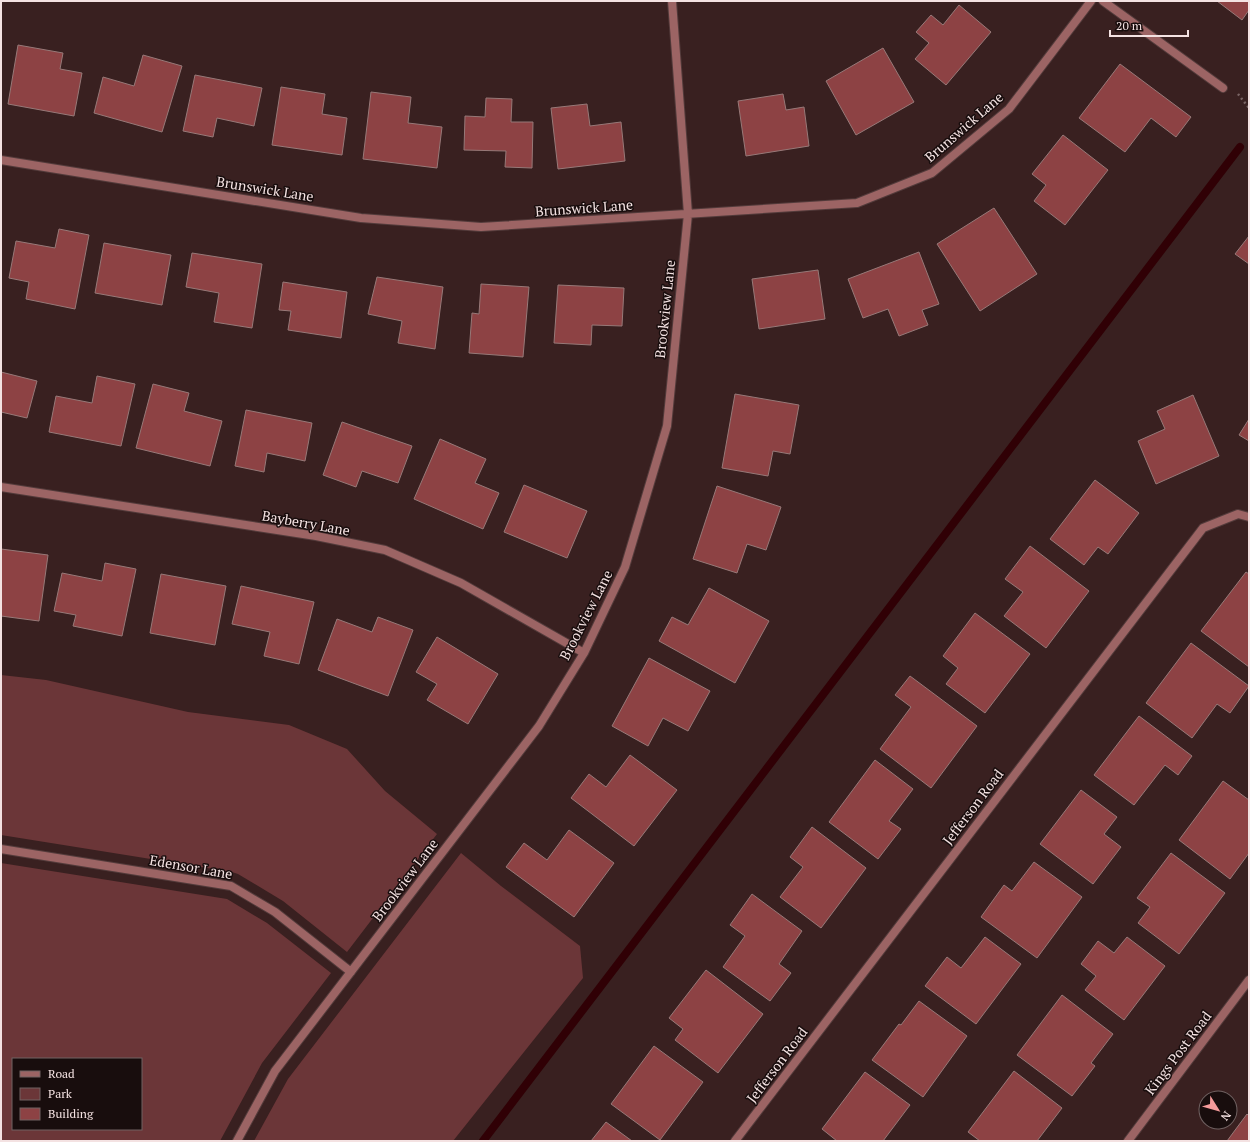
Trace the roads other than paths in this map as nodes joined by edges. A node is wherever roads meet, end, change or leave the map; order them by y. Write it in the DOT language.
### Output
graph roads {
  1 [pos="672,1"];
  2 [pos="1091,1"];
  3 [pos="1103,1"];
  4 [pos="1223,88"];
  5 [pos="1,160"];
  6 [pos="688,214"];
  7 [pos="1,487"];
  8 [pos="1249,517"];
  9 [pos="584,653"];
  10 [pos="1,849"];
  11 [pos="351,972"];
  12 [pos="1249,980"];
  13 [pos="237,1141"];
  14 [pos="735,1141"];
  15 [pos="1128,1141"];
  1 -- 6 [label="street, Brookview Lane"];
  2 -- 6 [label="street, Brunswick Lane"];
  3 -- 4 [label="street"];
  5 -- 6 [label="street, Brunswick Lane"];
  6 -- 9 [label="street, Brookview Lane"];
  7 -- 9 [label="street, Bayberry Lane"];
  8 -- 14 [label="street, Jefferson Road"];
  9 -- 11 [label="street, Brookview Lane"];
  10 -- 11 [label="street, Edensor Lane"];
  11 -- 13 [label="street, Brookview Lane"];
  12 -- 15 [label="street, Kings Post Road"];
}
